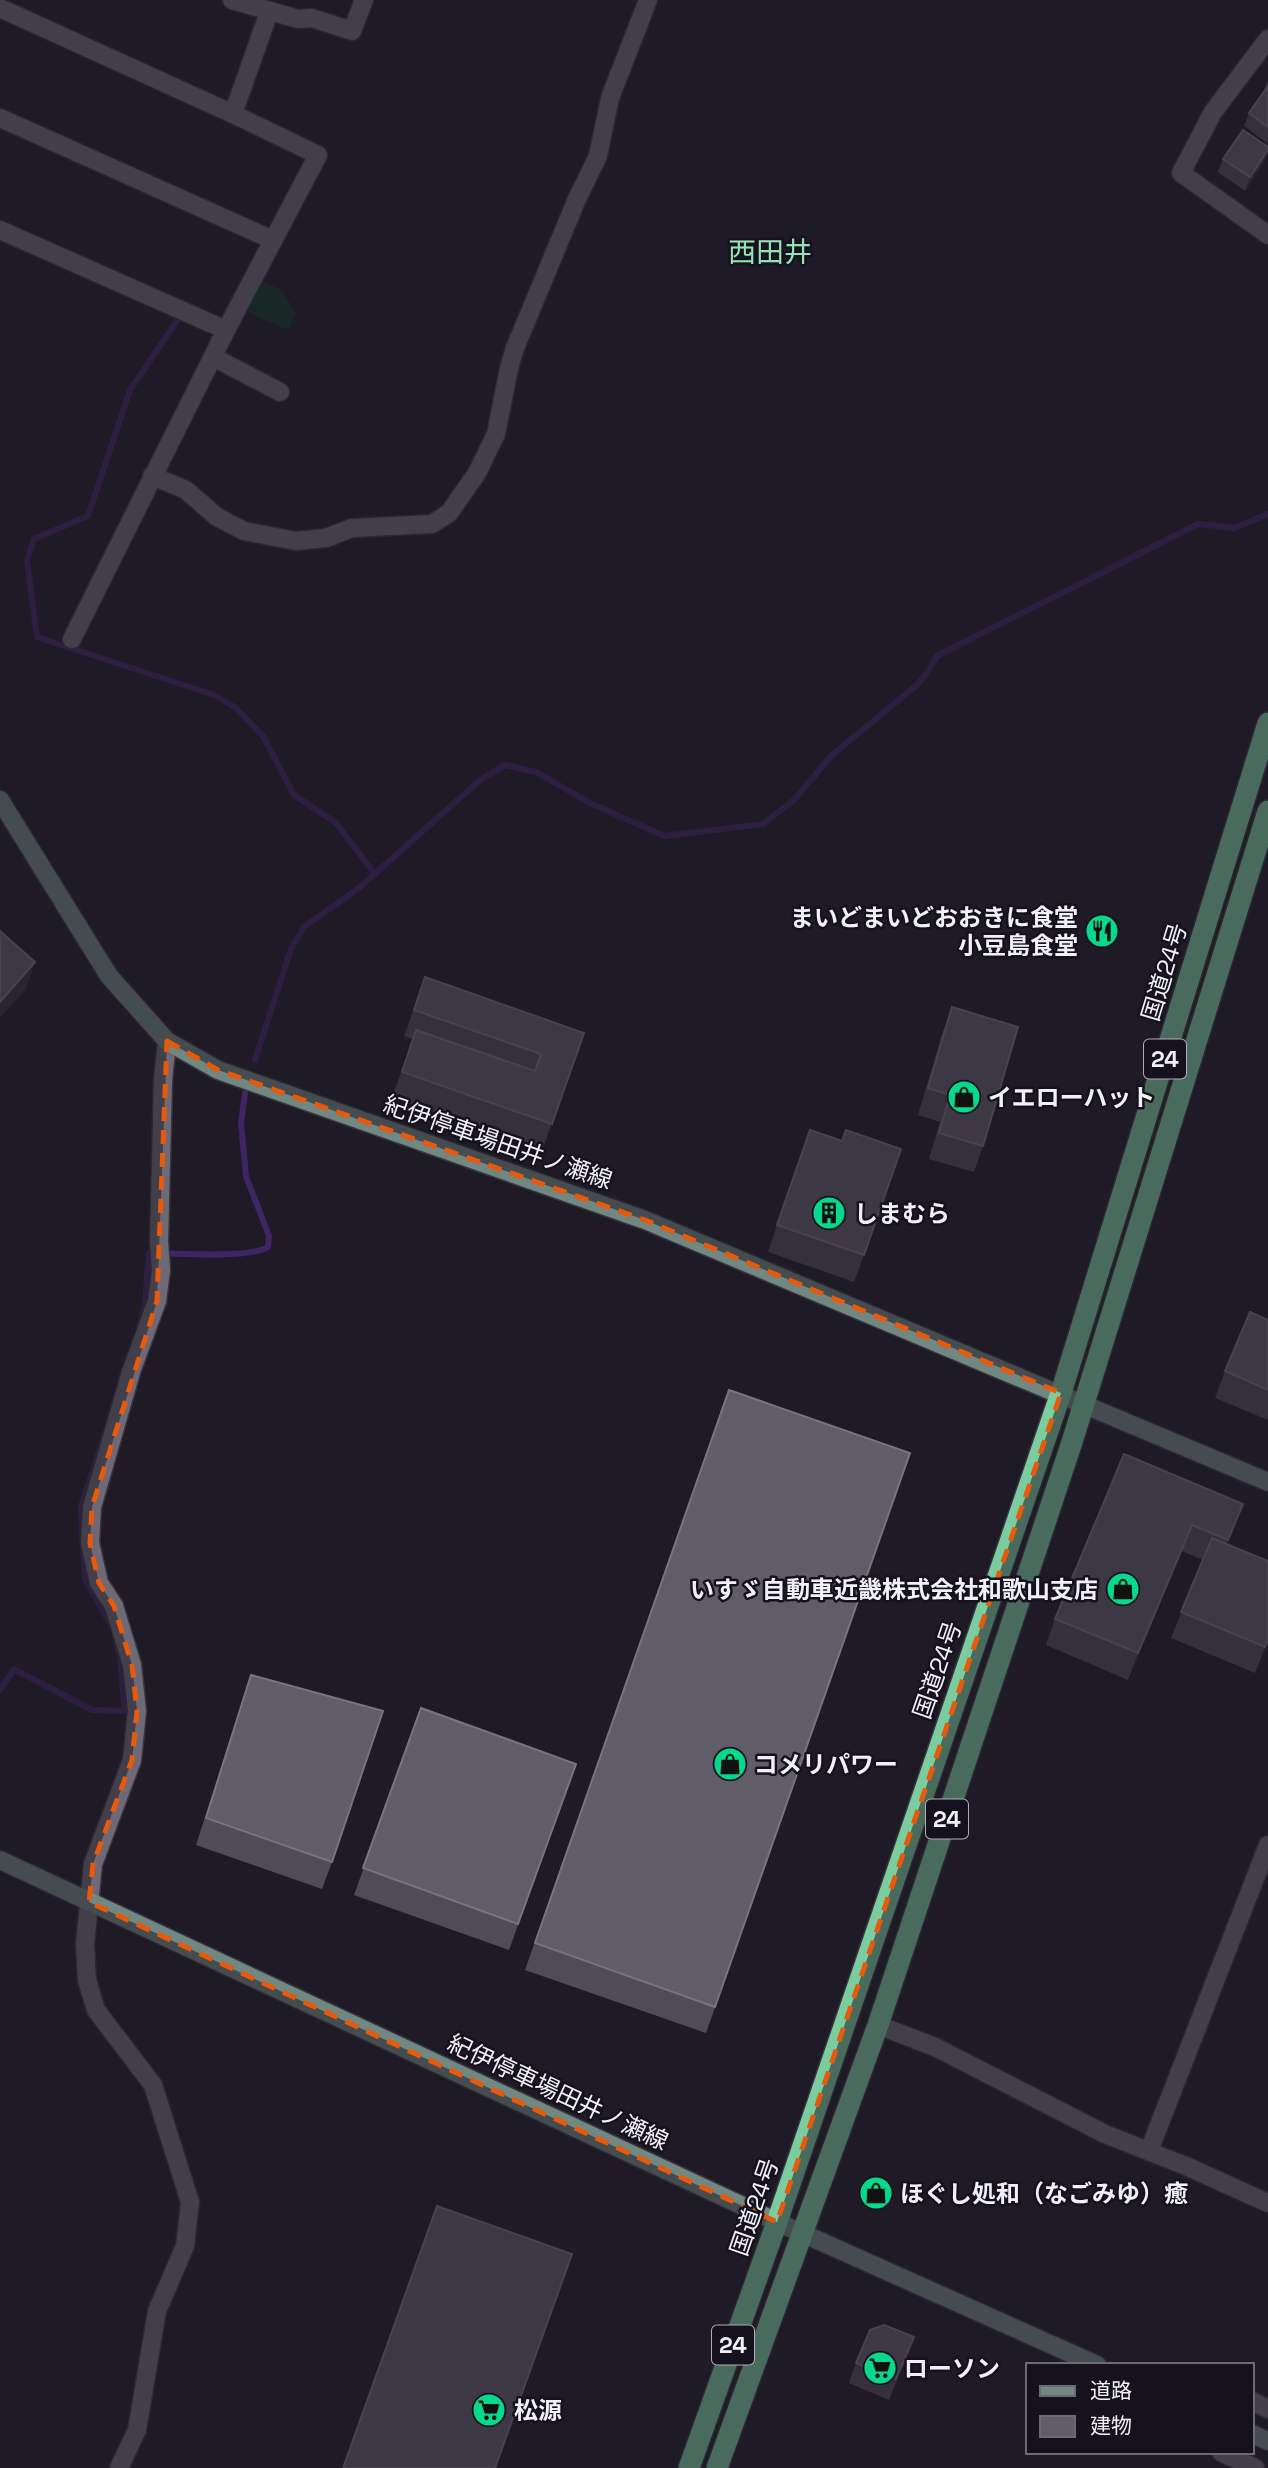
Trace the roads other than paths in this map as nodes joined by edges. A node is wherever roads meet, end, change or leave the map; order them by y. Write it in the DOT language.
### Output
graph roads {
  1 [pos="232,0"];
  2 [pos="364,0"];
  3 [pos="648,0"];
  4 [pos="0,8"];
  5 [pos="269,12"];
  6 [pos="1268,39"];
  7 [pos="233,114"];
  8 [pos="0,118"];
  9 [pos="0,230"];
  10 [pos="1268,235"];
  11 [pos="273,240"];
  12 [pos="226,330"];
  13 [pos="213,357"];
  14 [pos="280,392"];
  15 [pos="152,476"];
  16 [pos="72,639"];
  17 [pos="1268,723"];
  18 [pos="0,800"];
  19 [pos="1268,811"];
  20 [pos="167,1041"];
  21 [pos="1061,1394"];
  22 [pos="1085,1404"];
  23 [pos="1268,1482"];
  24 [pos="1268,1845"];
  25 [pos="0,1860"];
  26 [pos="1264,1869"];
  27 [pos="89,1902"];
  28 [pos="878,2025"];
  29 [pos="1149,2151"];
  30 [pos="1268,2203"];
  31 [pos="777,2222"];
  32 [pos="802,2233"];
  33 [pos="1093,2363"];
  34 [pos="1225,2454"];
  35 [pos="119,2468"];
  36 [pos="689,2468"];
  37 [pos="717,2468"];
  38 [pos="1255,2468"];
  1 -- 5 [label="street"];
  2 -- 5 [label="street"];
  3 -- 15 [label="street"];
  4 -- 7 [label="street"];
  5 -- 7 [label="street"];
  6 -- 10 [label="street"];
  7 -- 11 [label="street"];
  8 -- 11 [label="street"];
  9 -- 12 [label="street"];
  11 -- 12 [label="street"];
  12 -- 13 [label="street"];
  13 -- 14 [label="street"];
  13 -- 15 [label="street"];
  15 -- 16 [label="street"];
  17 -- 21 [label="highway, 国道24号 / 24"];
  18 -- 20 [label="main road, 紀伊停車場田井ノ瀬線"];
  19 -- 22 [label="highway, 24"];
  20 -- 21 [label="main road, 紀伊停車場田井ノ瀬線"];
  20 -- 27 [label="street"];
  21 -- 22 [label="main road, 紀伊停車場田井ノ瀬線"];
  21 -- 31 [label="highway, 国道24号 / 24"];
  22 -- 23 [label="main road, 紀伊停車場田井ノ瀬線"];
  22 -- 28 [label="highway, 24"];
  24 -- 26 [label="street"];
  25 -- 27 [label="main road, 紀伊停車場田井ノ瀬線"];
  26 -- 29 [label="street"];
  27 -- 31 [label="main road, 紀伊停車場田井ノ瀬線"];
  27 -- 35 [label="street"];
  28 -- 29 [label="street"];
  28 -- 32 [label="highway, 24"];
  29 -- 30 [label="street"];
  31 -- 32 [label="main road, 紀伊停車場田井ノ瀬線"];
  31 -- 36 [label="highway, 国道24号 / 24"];
  32 -- 33 [label="main road, 紀伊停車場田井ノ瀬線"];
  32 -- 37 [label="highway, 24"];
  34 -- 38 [label="street"];
}
